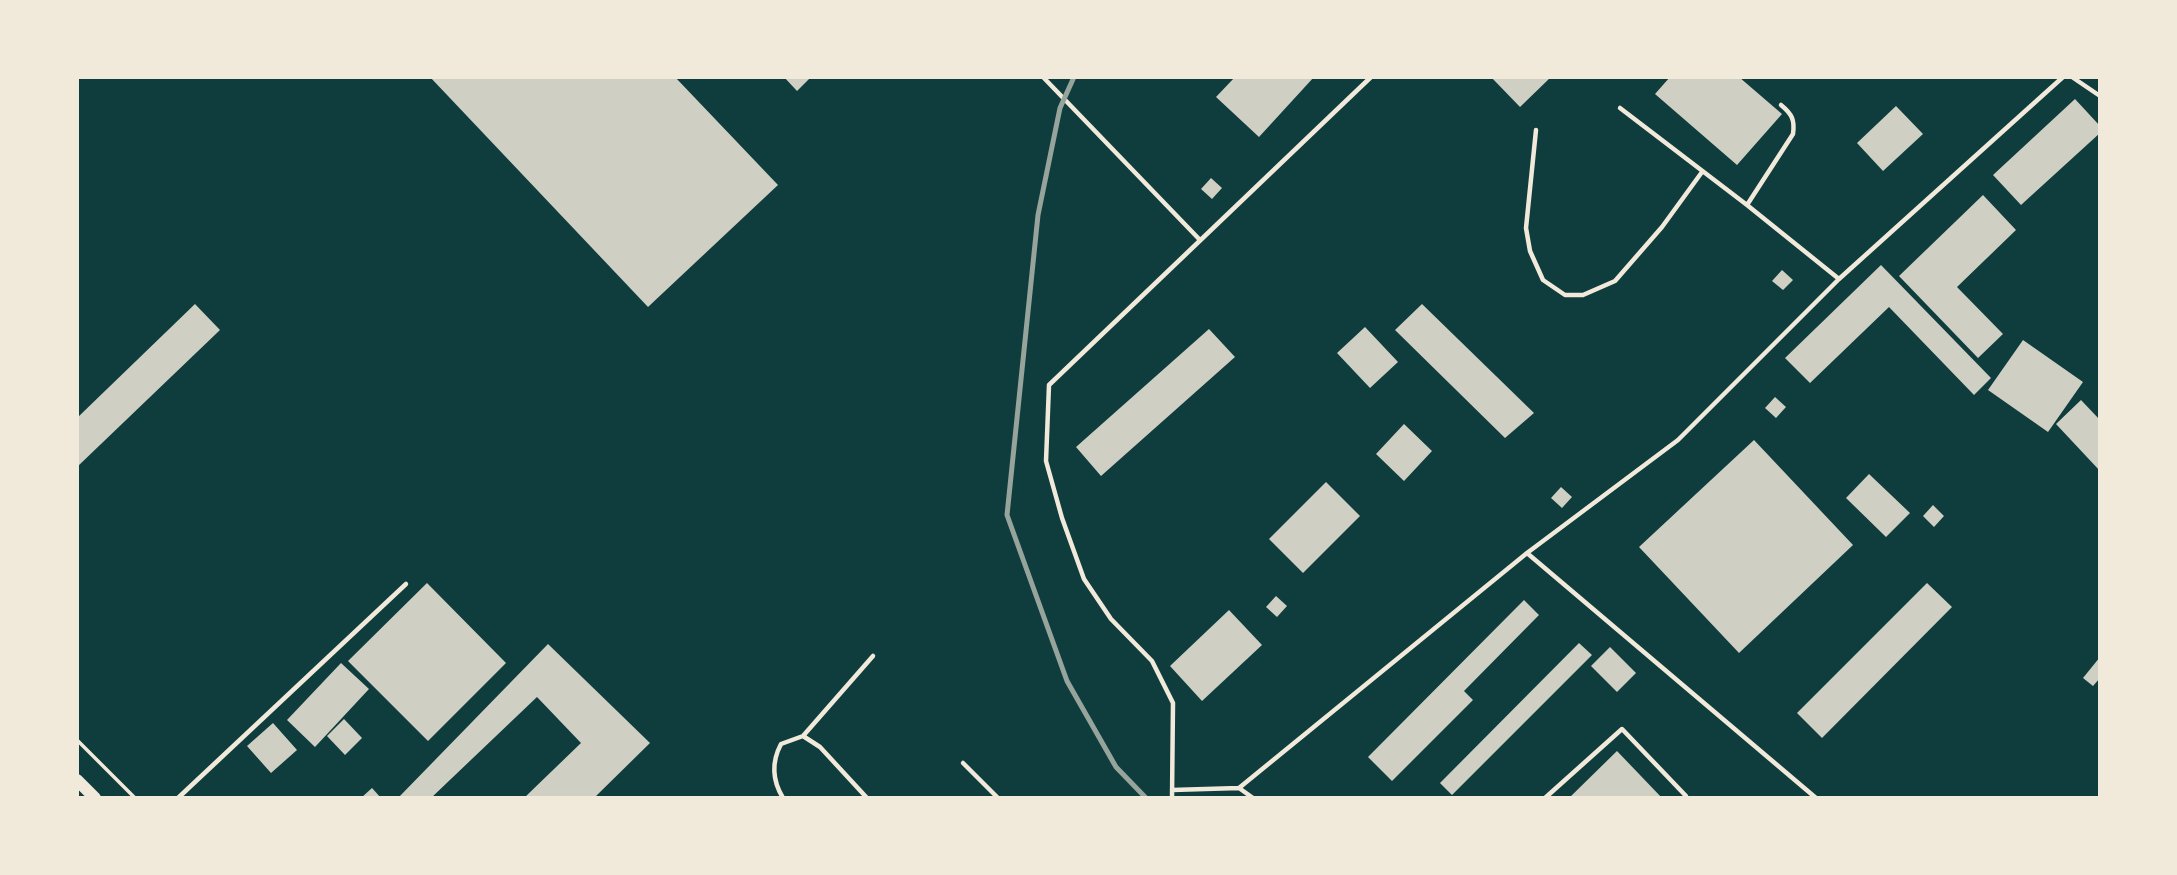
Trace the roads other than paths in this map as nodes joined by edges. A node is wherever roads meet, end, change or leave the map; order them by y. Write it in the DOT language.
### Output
graph roads {
  1 [pos="1044,77"];
  2 [pos="1371,77"];
  3 [pos="2063,77"];
  4 [pos="2073,77"];
  5 [pos="2100,96"];
  6 [pos="1781,105"];
  7 [pos="1620,108"];
  8 [pos="1536,130"];
  9 [pos="1702,172"];
  10 [pos="1747,205"];
  11 [pos="1200,240"];
  12 [pos="1839,279"];
  13 [pos="1527,553"];
  14 [pos="406,583"];
  15 [pos="873,656"];
  16 [pos="803,736"];
  17 [pos="963,763"];
  18 [pos="77,780"];
  19 [pos="1239,789"];
  20 [pos="1172,790"];
  21 [pos="95,798"];
  22 [pos="178,798"];
  23 [pos="783,798"];
  24 [pos="867,798"];
  25 [pos="998,798"];
  26 [pos="1172,798"];
  27 [pos="1253,798"];
  28 [pos="1545,798"];
  29 [pos="1684,798"];
  30 [pos="1816,798"];
  1 -- 11 [label="lane"];
  2 -- 11 [label="lane"];
  3 -- 12 [label="lane"];
  4 -- 5 [label="lane"];
  6 -- 10 [label="lane"];
  7 -- 9 [label="lane"];
  8 -- 9 [label="lane"];
  9 -- 10 [label="lane"];
  10 -- 12 [label="lane"];
  11 -- 20 [label="lane"];
  12 -- 13 [label="lane"];
  13 -- 19 [label="lane"];
  13 -- 30 [label="lane"];
  14 -- 22 [label="lane"];
  15 -- 16 [label="lane"];
  16 -- 23 [label="lane"];
  16 -- 24 [label="lane"];
  17 -- 25 [label="lane"];
  18 -- 21 [label="main road"];
  19 -- 20 [label="lane"];
  19 -- 27 [label="lane"];
  20 -- 26 [label="lane"];
  28 -- 29 [label="lane"];
}
